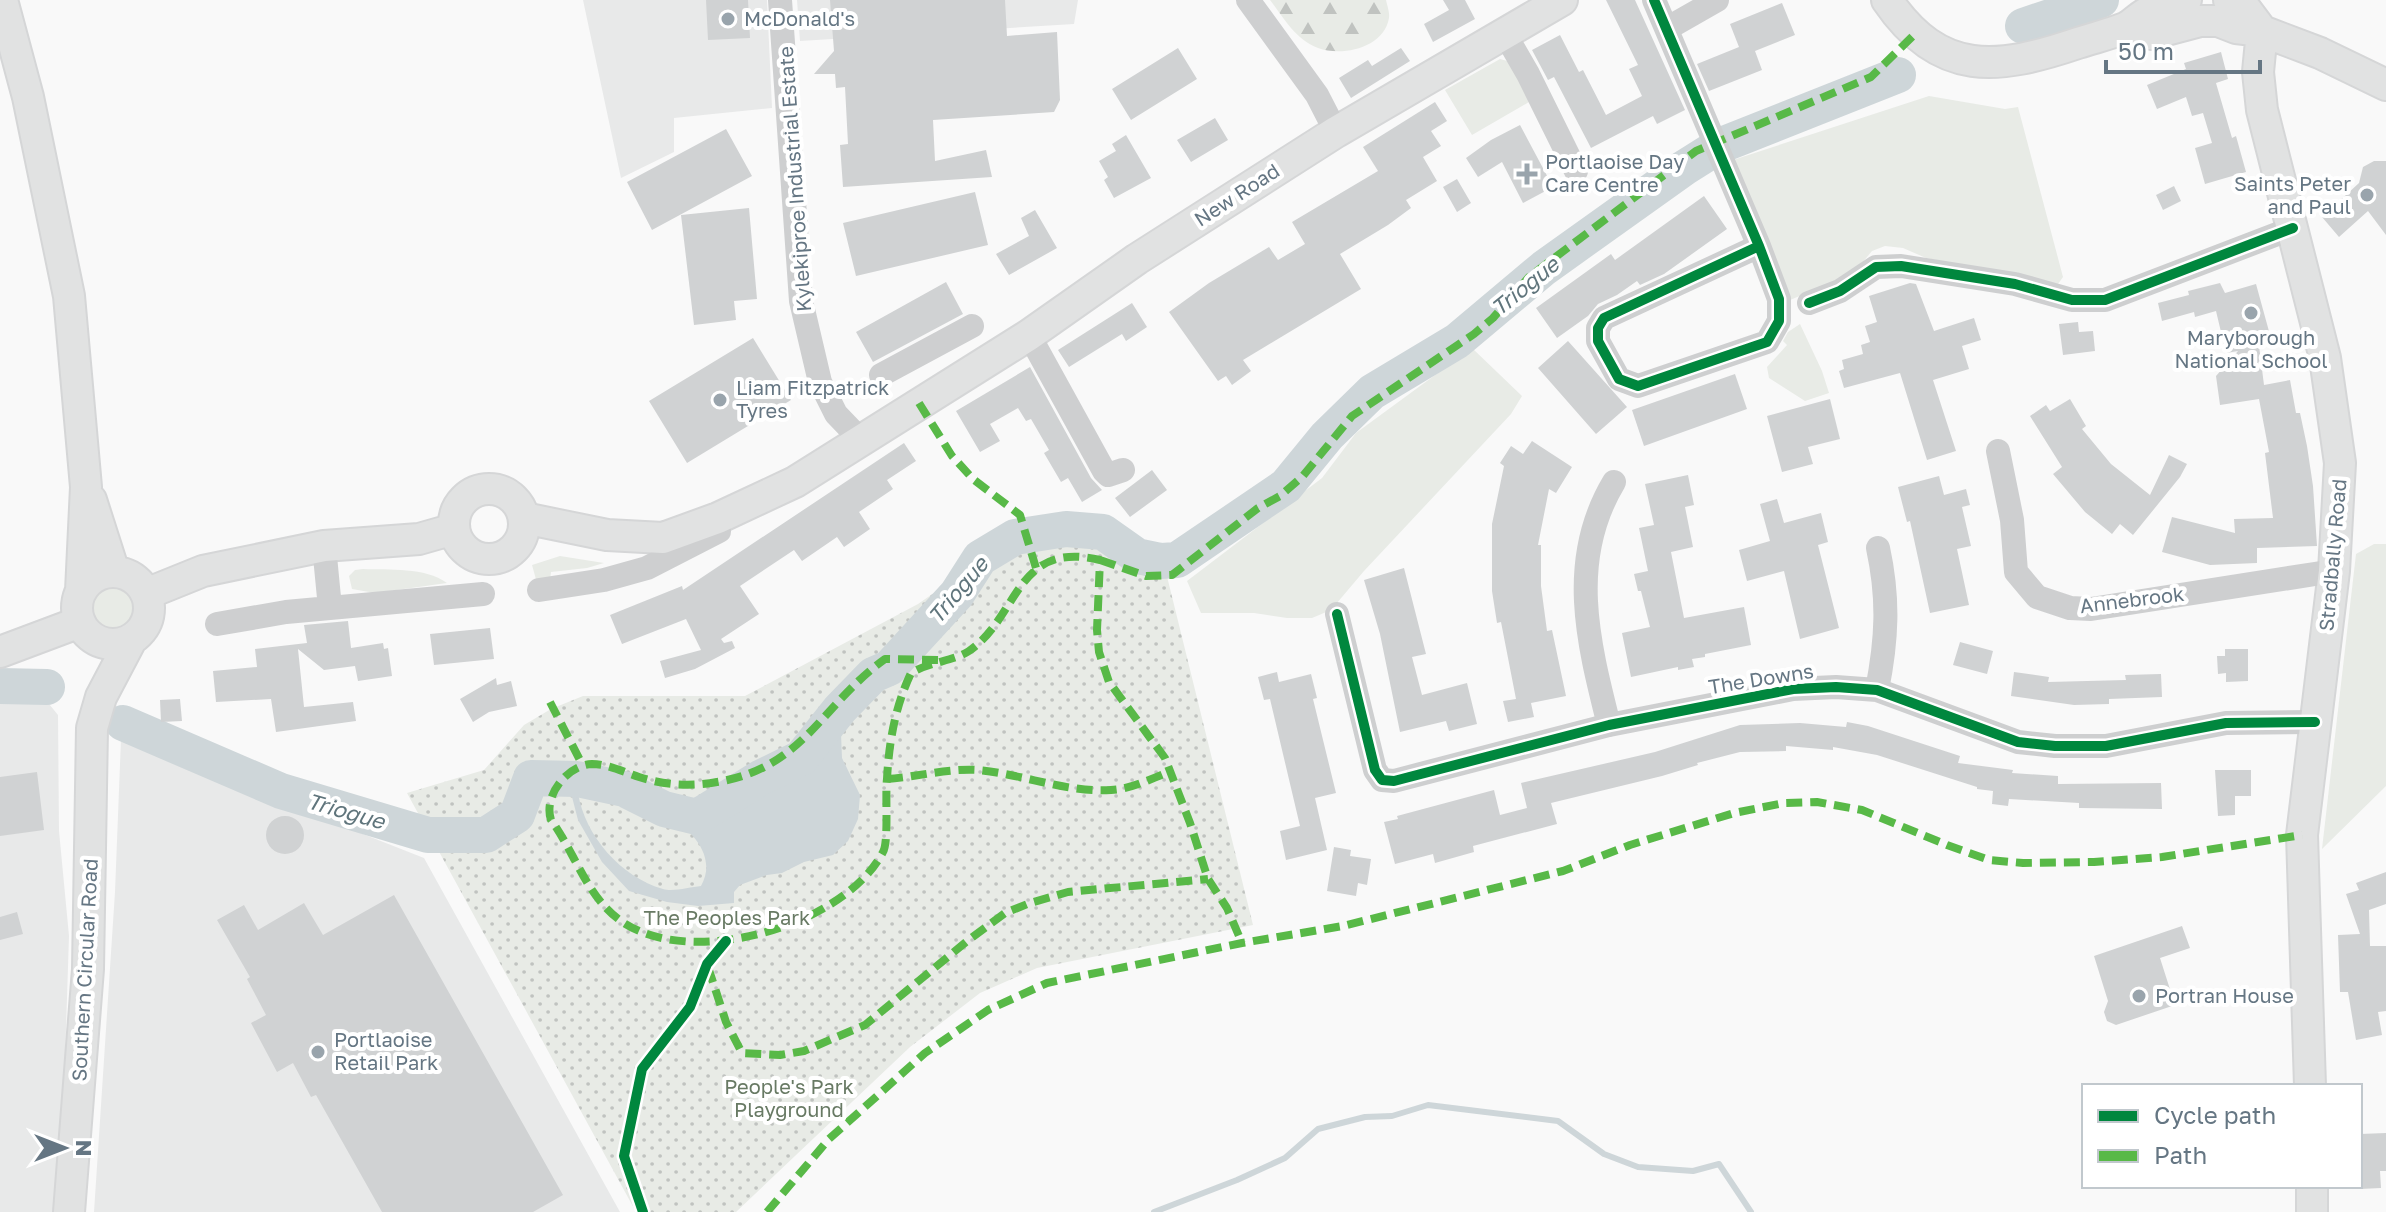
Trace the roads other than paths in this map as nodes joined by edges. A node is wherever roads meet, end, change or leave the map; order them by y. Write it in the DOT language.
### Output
graph roads {
  1 [pos="2,0"];
  2 [pos="780,0"];
  3 [pos="1248,0"];
  4 [pos="1562,0"];
  5 [pos="1654,0"];
  6 [pos="1717,0"];
  7 [pos="1887,0"];
  8 [pos="2186,0"];
  9 [pos="2229,0"];
  10 [pos="2127,27"];
  11 [pos="1668,28"];
  12 [pos="2262,31"];
  13 [pos="1505,34"];
  14 [pos="2386,85"];
  15 [pos="1336,132"];
  16 [pos="1577,171"];
  17 [pos="2293,228"];
  18 [pos="1759,246"];
  19 [pos="1809,303"];
  20 [pos="972,326"];
  21 [pos="1029,335"];
  22 [pos="936,345"];
  23 [pos="881,375"];
  24 [pos="966,375"];
  25 [pos="860,439"];
  26 [pos="1998,451"];
  27 [pos="1123,470"];
  28 [pos="1614,482"];
  29 [pos="86,487"];
  30 [pos="524,518"];
  31 [pos="718,518"];
  32 [pos="454,529"];
  33 [pos="324,546"];
  34 [pos="1878,548"];
  35 [pos="2334,571"];
  36 [pos="114,572"];
  37 [pos="539,590"];
  38 [pos="81,591"];
  39 [pos="146,594"];
  40 [pos="483,594"];
  41 [pos="330,608"];
  42 [pos="1337,614"];
  43 [pos="217,624"];
  44 [pos="86,631"];
  45 [pos="131,640"];
  46 [pos="0,652"];
  47 [pos="1877,690"];
  48 [pos="101,697"];
  49 [pos="2315,722"];
  50 [pos="1609,725"];
  51 [pos="2310,1084"];
  52 [pos="2312,1188"];
  53 [pos="69,1212"];
  54 [pos="2312,1212"];
  1 -- 29 [label="main road"];
  2 -- 25 [label="street, Kylekiproe Industrial Estate"];
  3 -- 15 [label="street"];
  4 -- 13 [label="main road, New Road"];
  5 -- 11 [label="street"];
  6 -- 11 [label="street"];
  7 -- 10 [label="main road"];
  8 -- 10 [label="main road"];
  9 -- 12 [label="main road"];
  10 -- 12 [label="main road"];
  11 -- 18 [label="street"];
  12 -- 14 [label="main road"];
  12 -- 17 [label="main road, Stradbally Road"];
  13 -- 15 [label="main road, New Road"];
  13 -- 16 [label="street"];
  15 -- 21 [label="main road, New Road"];
  17 -- 19 [label="street"];
  17 -- 35 [label="main road, Stradbally Road"];
  18 -- 18 [label="street"];
  20 -- 22 [label="street"];
  21 -- 24 [label="main road, New Road"];
  21 -- 27 [label="street"];
  22 -- 23 [label="street"];
  22 -- 24 [label="street"];
  24 -- 25 [label="main road, New Road"];
  25 -- 31 [label="main road, New Road"];
  26 -- 35 [label="street, Annebrook"];
  28 -- 50 [label="street"];
  29 -- 36 [label="main road"];
  29 -- 38 [label="main road"];
  30 -- 31 [label="main road, New Road"];
  30 -- 32 [label="main road"];
  30 -- 32 [label="main road"];
  31 -- 37 [label="street"];
  32 -- 33 [label="main road"];
  33 -- 39 [label="main road"];
  33 -- 41 [label="street"];
  34 -- 47 [label="street"];
  35 -- 49 [label="main road, Stradbally Road"];
  36 -- 38 [label="main road"];
  36 -- 39 [label="main road"];
  38 -- 44 [label="main road"];
  39 -- 45 [label="main road"];
  40 -- 41 [label="street"];
  41 -- 43 [label="street"];
  42 -- 50 [label="street, The Downs"];
  44 -- 45 [label="main road"];
  44 -- 46 [label="main road"];
  44 -- 48 [label="main road"];
  45 -- 48 [label="main road"];
  47 -- 49 [label="street, The Downs"];
  47 -- 50 [label="street, The Downs"];
  48 -- 53 [label="main road, Southern Circular Road"];
  49 -- 51 [label="main road, Stradbally Road"];
  52 -- 54 [label="main road"];
}
